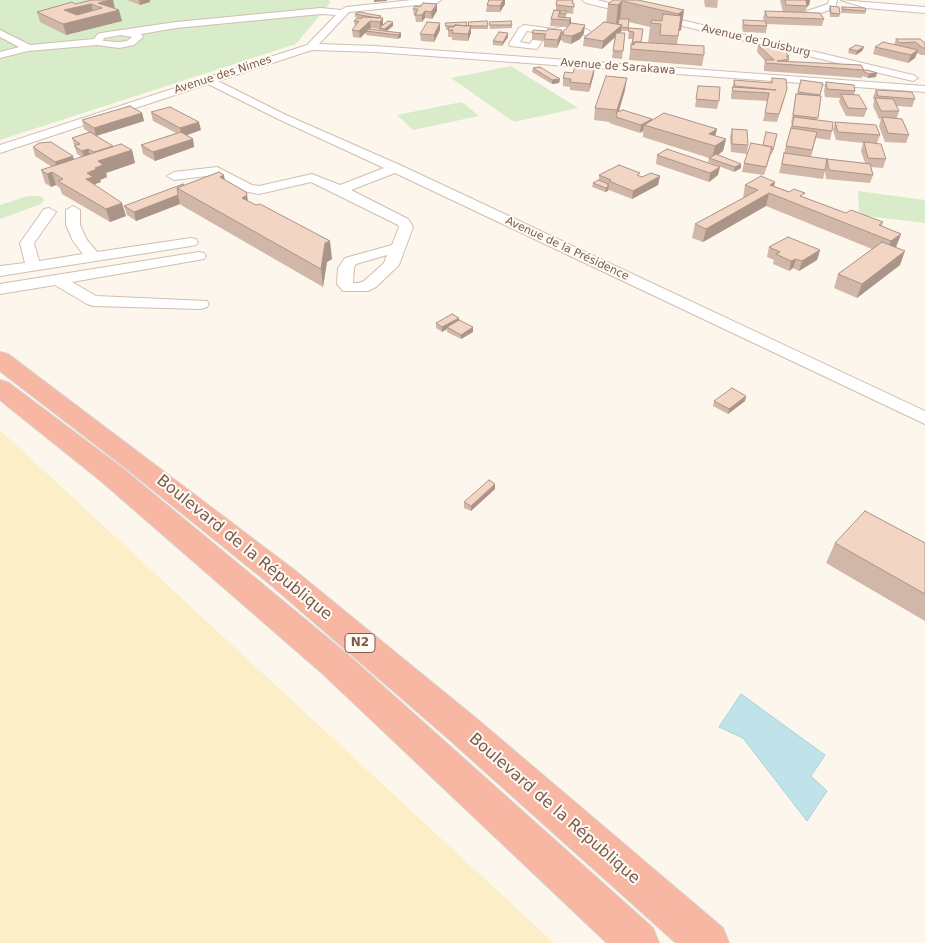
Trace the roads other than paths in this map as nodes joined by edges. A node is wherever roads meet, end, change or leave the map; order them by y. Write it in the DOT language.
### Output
graph roads {
  1 [pos="437,0"];
  2 [pos="586,0"];
  3 [pos="833,0"];
  4 [pos="845,0"];
  5 [pos="925,10"];
  6 [pos="342,12"];
  7 [pos="810,18"];
  8 [pos="586,32"];
  9 [pos="0,33"];
  10 [pos="311,47"];
  11 [pos="28,48"];
  12 [pos="0,55"];
  13 [pos="522,60"];
  14 [pos="208,80"];
  15 [pos="925,81"];
  16 [pos="925,89"];
  17 [pos="0,148"];
  18 [pos="394,168"];
  19 [pos="174,176"];
  20 [pos="340,190"];
  21 [pos="73,210"];
  22 [pos="49,212"];
  23 [pos="191,242"];
  24 [pos="397,248"];
  25 [pos="199,256"];
  26 [pos="94,257"];
  27 [pos="33,266"];
  28 [pos="0,271"];
  29 [pos="57,279"];
  30 [pos="0,288"];
  31 [pos="201,304"];
  32 [pos="0,359"];
  33 [pos="0,388"];
  34 [pos="925,418"];
  35 [pos="638,943"];
  36 [pos="708,943"];
  1 -- 6 [label="street"];
  2 -- 15 [label="street, Avenue de Duisburg"];
  3 -- 7 [label="street"];
  4 -- 5 [label="street"];
  6 -- 10 [label="street"];
  6 -- 11 [label="street"];
  8 -- 13 [label="street"];
  9 -- 11 [label="street"];
  10 -- 13 [label="street, Avenue de Sarakawa"];
  10 -- 14 [label="street, Avenue des Nimes"];
  11 -- 12 [label="street"];
  13 -- 16 [label="street, Avenue de Sarakawa"];
  14 -- 17 [label="street, Avenue des Nimes"];
  14 -- 18 [label="street, Avenue de la Présidence"];
  18 -- 20 [label="street"];
  18 -- 34 [label="street, Avenue de la Présidence"];
  19 -- 20 [label="street"];
  20 -- 24 [label="street"];
  21 -- 26 [label="street"];
  22 -- 27 [label="street"];
  23 -- 26 [label="street"];
  25 -- 29 [label="street"];
  26 -- 27 [label="street"];
  27 -- 28 [label="street"];
  29 -- 30 [label="street"];
  29 -- 31 [label="street"];
  32 -- 36 [label="highway, Boulevard de la République / N2"];
  33 -- 35 [label="highway, Boulevard de la République / N2"];
}
